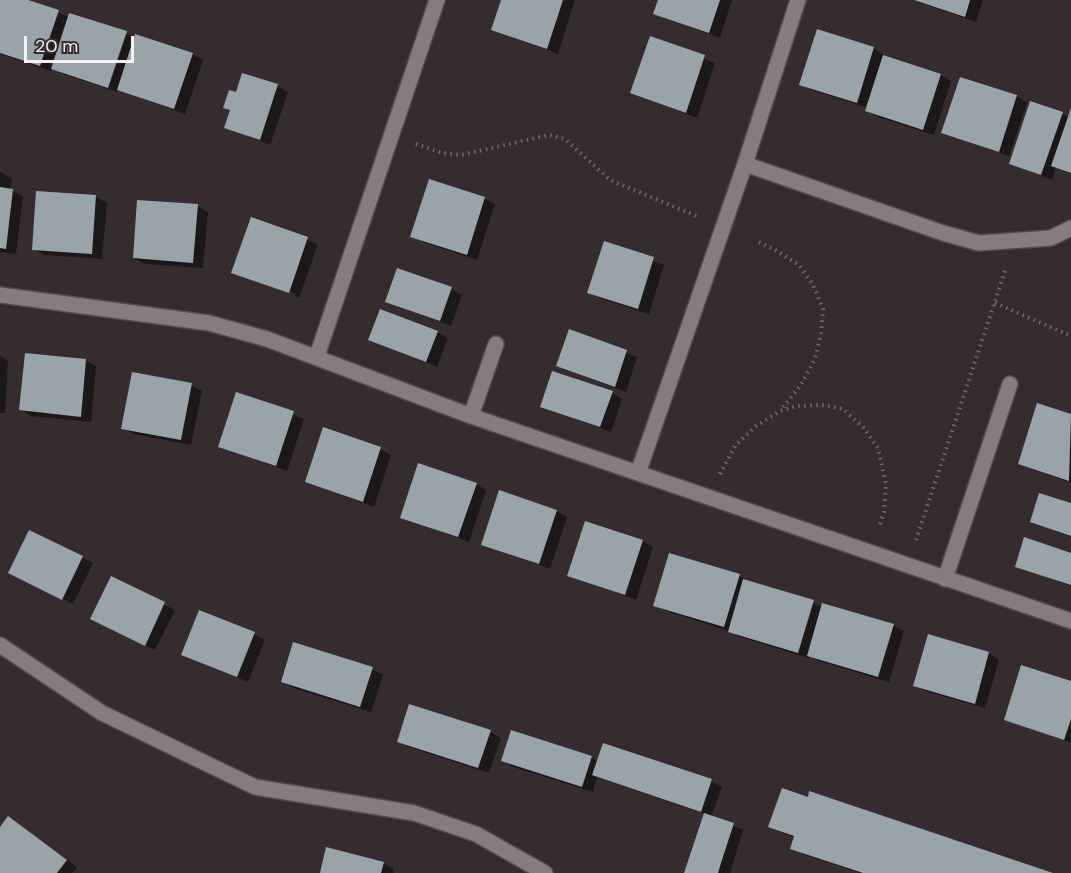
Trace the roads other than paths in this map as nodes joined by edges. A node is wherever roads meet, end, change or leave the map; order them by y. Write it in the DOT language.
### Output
graph roads {
  1 [pos="437,0"];
  2 [pos="798,0"];
  3 [pos="745,164"];
  4 [pos="1071,228"];
  5 [pos="0,295"];
  6 [pos="496,344"];
  7 [pos="317,356"];
  8 [pos="1010,384"];
  9 [pos="471,416"];
  10 [pos="638,473"];
  11 [pos="945,579"];
  12 [pos="1071,621"];
  13 [pos="0,645"];
  14 [pos="545,873"];
  1 -- 7 [label="street"];
  2 -- 3 [label="street"];
  3 -- 4 [label="street"];
  3 -- 10 [label="street"];
  5 -- 7 [label="street"];
  6 -- 9 [label="street"];
  7 -- 9 [label="street"];
  8 -- 11 [label="street"];
  9 -- 10 [label="street"];
  10 -- 11 [label="street"];
  11 -- 12 [label="street"];
  13 -- 14 [label="street"];
}
